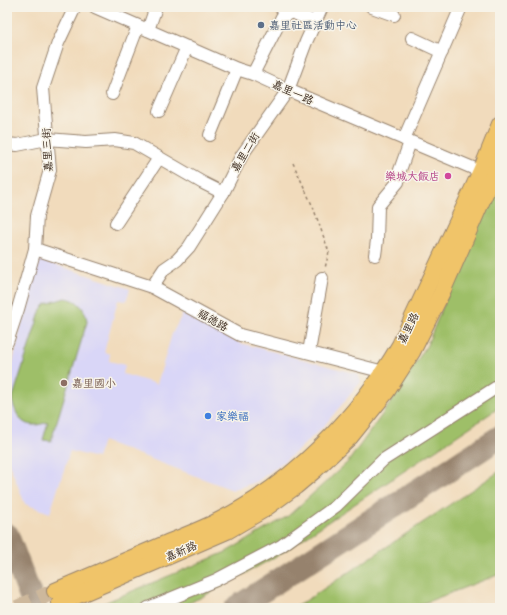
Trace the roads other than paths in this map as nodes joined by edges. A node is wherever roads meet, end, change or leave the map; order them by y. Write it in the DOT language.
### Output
graph roads {
  1 [pos="75,7"];
  2 [pos="95,7"];
  3 [pos="156,7"];
  4 [pos="280,7"];
  5 [pos="322,7"];
  6 [pos="372,7"];
  7 [pos="461,7"];
  8 [pos="293,11"];
  9 [pos="394,15"];
  10 [pos="315,22"];
  11 [pos="143,28"];
  12 [pos="412,38"];
  13 [pos="187,47"];
  14 [pos="442,52"];
  15 [pos="238,69"];
  16 [pos="253,74"];
  17 [pos="288,90"];
  18 [pos="112,94"];
  19 [pos="159,111"];
  20 [pos="500,124"];
  21 [pos="210,135"];
  22 [pos="46,139"];
  23 [pos="407,141"];
  24 [pos="7,144"];
  25 [pos="159,158"];
  26 [pos="500,159"];
  27 [pos="487,173"];
  28 [pos="222,193"];
  29 [pos="116,223"];
  30 [pos="35,249"];
  31 [pos="375,255"];
  32 [pos="322,278"];
  33 [pos="152,286"];
  34 [pos="7,342"];
  35 [pos="310,352"];
  36 [pos="389,376"];
  37 [pos="500,385"];
  38 [pos="296,486"];
  39 [pos="262,496"];
  40 [pos="148,608"];
  1 -- 22 [label="street, 嘉里三街"];
  2 -- 11 [label="street, 嘉里一路"];
  3 -- 11 [label="street"];
  4 -- 8 [label="street"];
  5 -- 10 [label="street, 嘉里二街"];
  6 -- 9 [label="street"];
  7 -- 14 [label="street"];
  8 -- 10 [label="street"];
  8 -- 16 [label="street"];
  10 -- 17 [label="street, 嘉里二街"];
  11 -- 13 [label="street, 嘉里一路"];
  11 -- 18 [label="street"];
  12 -- 14 [label="street"];
  13 -- 15 [label="street, 嘉里一路"];
  13 -- 19 [label="street"];
  14 -- 23 [label="street"];
  15 -- 16 [label="street, 嘉里一路"];
  15 -- 21 [label="street"];
  16 -- 17 [label="street, 嘉里一路"];
  17 -- 23 [label="street, 嘉里一路"];
  17 -- 28 [label="street, 嘉里二街"];
  20 -- 27 [label="main road, 嘉里路"];
  22 -- 24 [label="street"];
  22 -- 25 [label="street"];
  22 -- 30 [label="street, 嘉里三街"];
  23 -- 27 [label="street, 嘉里一路"];
  23 -- 31 [label="street"];
  25 -- 28 [label="street"];
  25 -- 29 [label="street"];
  26 -- 27 [label="main road, 嘉里路"];
  27 -- 36 [label="main road, 嘉里路"];
  28 -- 33 [label="street, 嘉里二街"];
  30 -- 33 [label="street, 福德路"];
  30 -- 34 [label="street, 嘉里三街"];
  32 -- 35 [label="street"];
  33 -- 35 [label="street, 福德路"];
  35 -- 36 [label="street, 福德路"];
  36 -- 38 [label="main road, 嘉里路"];
  36 -- 39 [label="main road, 嘉里路"];
  37 -- 40 [label="street"];
  38 -- 39 [label="main road, 嘉新路"];
}
